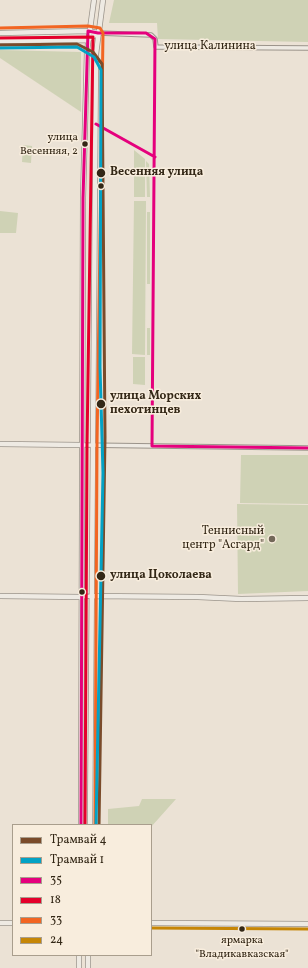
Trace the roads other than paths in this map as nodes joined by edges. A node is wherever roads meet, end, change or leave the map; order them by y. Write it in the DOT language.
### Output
graph roads {
  1 [pos="94,0"];
  2 [pos="103,0"];
  3 [pos="88,32"];
  4 [pos="0,33"];
  5 [pos="98,33"];
  6 [pos="88,40"];
  7 [pos="0,41"];
  8 [pos="308,48"];
  9 [pos="0,444"];
  10 [pos="81,445"];
  11 [pos="92,445"];
  12 [pos="308,448"];
  13 [pos="0,596"];
  14 [pos="92,596"];
  15 [pos="81,597"];
  16 [pos="308,598"];
  17 [pos="80,824"];
  18 [pos="90,824"];
  19 [pos="0,923"];
  20 [pos="12,923"];
  21 [pos="152,923"];
  22 [pos="308,924"];
  23 [pos="79,956"];
  24 [pos="88,956"];
  25 [pos="79,968"];
  26 [pos="88,968"];
  1 -- 3 [label="street"];
  2 -- 5 [label="street"];
  3 -- 4 [label="street, улица Калинина"];
  3 -- 5 [label="street, улица Калинина"];
  3 -- 6 [label="street"];
  5 -- 6 [label="street"];
  5 -- 8 [label="street, улица Калинина"];
  5 -- 11 [label="street"];
  6 -- 7 [label="street"];
  6 -- 10 [label="street"];
  9 -- 10 [label="street"];
  10 -- 11 [label="street"];
  10 -- 15 [label="street"];
  11 -- 12 [label="street"];
  11 -- 14 [label="street"];
  13 -- 15 [label="street"];
  14 -- 15 [label="street"];
  14 -- 16 [label="street"];
  14 -- 18 [label="street"];
  15 -- 17 [label="street"];
  19 -- 20 [label="street"];
  21 -- 22 [label="street"];
  23 -- 25 [label="street"];
  24 -- 26 [label="street"];
}
